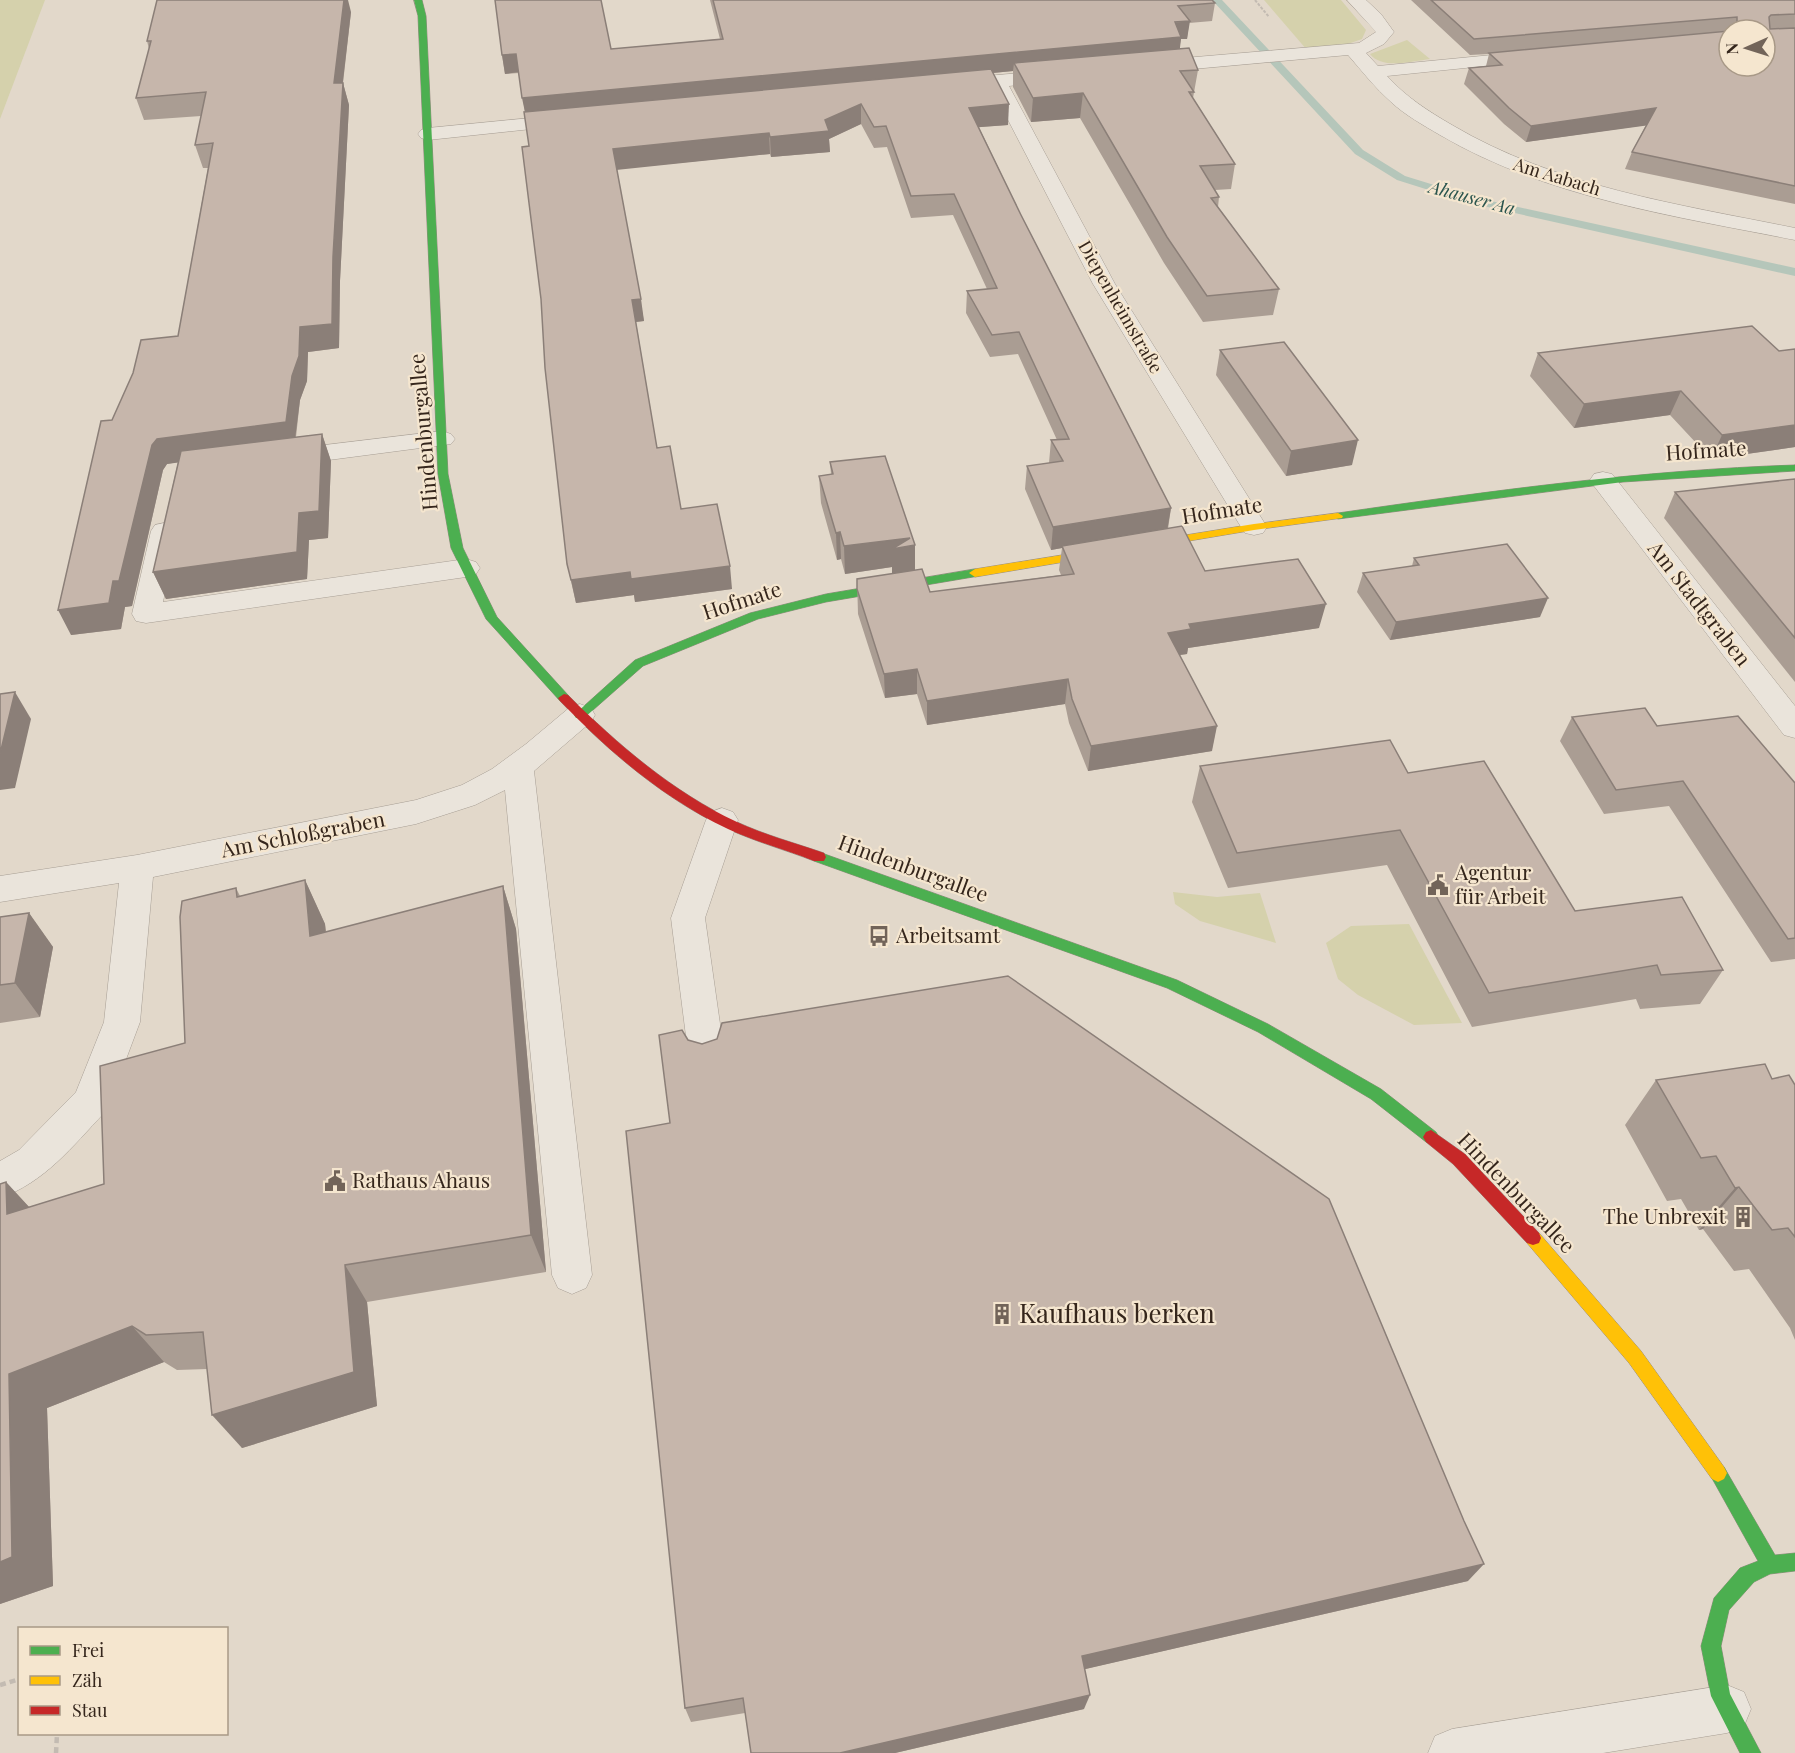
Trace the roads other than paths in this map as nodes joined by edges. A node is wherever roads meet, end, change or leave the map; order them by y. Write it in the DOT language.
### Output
graph roads {
  1 [pos="418,0"];
  2 [pos="1356,0"];
  3 [pos="1354,50"];
  4 [pos="1556,54"];
  5 [pos="1125,69"];
  6 [pos="1374,72"];
  7 [pos="1079,73"];
  8 [pos="997,81"];
  9 [pos="938,87"];
  10 [pos="594,118"];
  11 [pos="428,134"];
  12 [pos="1795,234"];
  13 [pos="442,439"];
  14 [pos="258,461"];
  15 [pos="1795,468"];
  16 [pos="1603,480"];
  17 [pos="170,503"];
  18 [pos="1254,527"];
  19 [pos="466,568"];
  20 [pos="580,715"];
  21 [pos="1795,728"];
  22 [pos="518,767"];
  23 [pos="722,820"];
  24 [pos="137,868"];
  25 [pos="0,889"];
  26 [pos="706,1052"];
  27 [pos="0,1181"];
  28 [pos="572,1275"];
  29 [pos="1795,1562"];
  30 [pos="1770,1565"];
  31 [pos="1727,1709"];
  32 [pos="1452,1753"];
  33 [pos="1751,1753"];
  1 -- 11 [label="street, Hindenburgallee"];
  2 -- 3 [label="street"];
  3 -- 5 [label="street"];
  3 -- 6 [label="street, Am Aabach"];
  4 -- 6 [label="street"];
  6 -- 12 [label="street, Am Aabach"];
  7 -- 8 [label="street"];
  8 -- 9 [label="street"];
  8 -- 18 [label="street, Diepenheimstraße"];
  10 -- 11 [label="street"];
  11 -- 13 [label="street, Hindenburgallee"];
  13 -- 14 [label="street"];
  13 -- 19 [label="street, Hindenburgallee"];
  15 -- 16 [label="street, Hofmate"];
  16 -- 18 [label="street, Hofmate"];
  16 -- 21 [label="street, Am Stadtgraben"];
  17 -- 19 [label="street"];
  18 -- 20 [label="street, Hofmate"];
  19 -- 20 [label="street, Hindenburgallee"];
  20 -- 22 [label="street, Am Schloßgraben"];
  20 -- 23 [label="street, Hindenburgallee"];
  22 -- 24 [label="street, Am Schloßgraben"];
  22 -- 28 [label="street"];
  23 -- 26 [label="street"];
  23 -- 30 [label="street, Hindenburgallee"];
  24 -- 25 [label="street, Am Schloßgraben"];
  24 -- 27 [label="street"];
  29 -- 30 [label="street"];
  30 -- 31 [label="street"];
  31 -- 32 [label="street"];
  31 -- 33 [label="street"];
}
